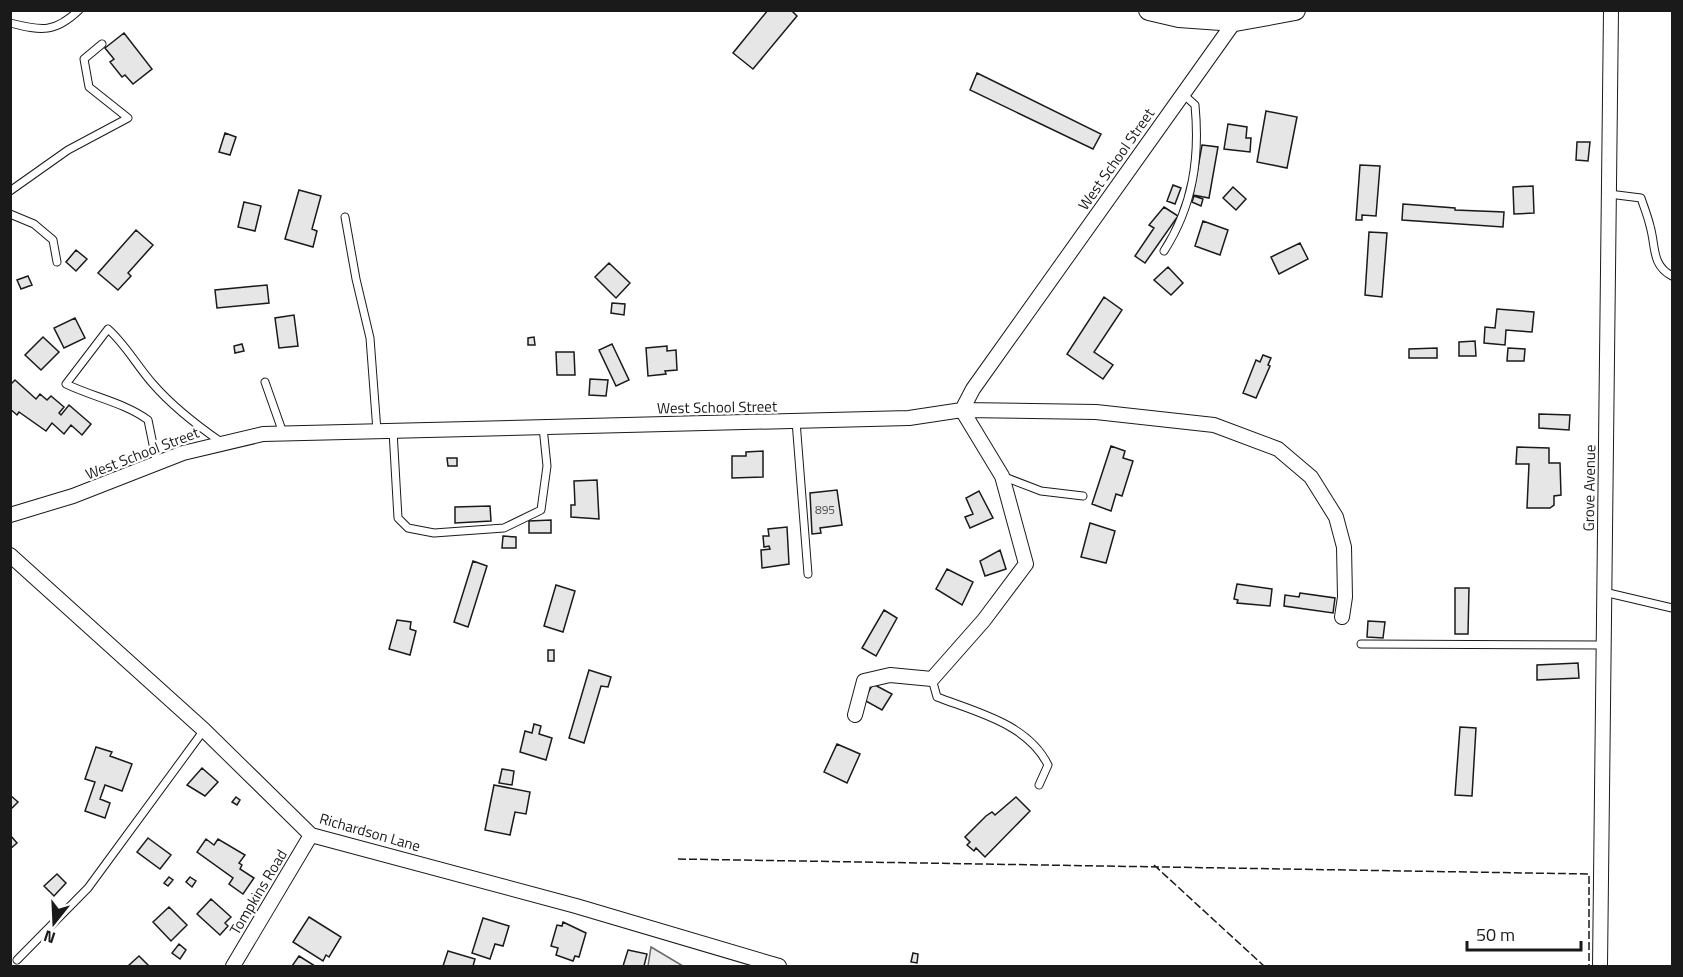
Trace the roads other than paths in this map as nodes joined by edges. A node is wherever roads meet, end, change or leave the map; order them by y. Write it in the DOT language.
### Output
graph roads {
  1 [pos="79,10"];
  2 [pos="1149,10"];
  3 [pos="1295,10"];
  4 [pos="1611,10"];
  5 [pos="1235,21"];
  6 [pos="10,23"];
  7 [pos="102,44"];
  8 [pos="1183,94"];
  9 [pos="10,191"];
  10 [pos="1609,194"];
  11 [pos="10,214"];
  12 [pos="345,217"];
  13 [pos="1164,251"];
  14 [pos="57,262"];
  15 [pos="1672,276"];
  16 [pos="266,382"];
  17 [pos="962,411"];
  18 [pos="796,421"];
  19 [pos="543,427"];
  20 [pos="377,431"];
  21 [pos="393,431"];
  22 [pos="283,433"];
  23 [pos="221,442"];
  24 [pos="157,464"];
  25 [pos="1002,476"];
  26 [pos="1083,496"];
  27 [pos="10,515"];
  28 [pos="10,555"];
  29 [pos="808,574"];
  30 [pos="1604,592"];
  31 [pos="1672,608"];
  32 [pos="1342,617"];
  33 [pos="1361,644"];
  34 [pos="1604,645"];
  35 [pos="932,679"];
  36 [pos="855,715"];
  37 [pos="204,730"];
  38 [pos="1039,785"];
  39 [pos="312,834"];
  40 [pos="17,960"];
  41 [pos="233,966"];
  42 [pos="779,966"];
  43 [pos="1600,966"];
  1 -- 6 [label="lane"];
  2 -- 5 [label="main road"];
  3 -- 5 [label="main road"];
  4 -- 10 [label="street, Grove Avenue"];
  5 -- 8 [label="street, West School Street"];
  7 -- 9 [label="lane"];
  8 -- 13 [label="lane"];
  8 -- 17 [label="street, West School Street"];
  10 -- 15 [label="lane"];
  10 -- 30 [label="street, Grove Avenue"];
  11 -- 14 [label="lane"];
  12 -- 20 [label="lane"];
  16 -- 22 [label="lane"];
  17 -- 18 [label="street, West School Street"];
  17 -- 25 [label="street"];
  17 -- 32 [label="street"];
  18 -- 19 [label="street, West School Street"];
  18 -- 29 [label="lane"];
  19 -- 21 [label="street, West School Street"];
  19 -- 21 [label="lane"];
  20 -- 21 [label="street, West School Street"];
  20 -- 22 [label="street, West School Street"];
  22 -- 23 [label="street, West School Street"];
  23 -- 24 [label="street, West School Street"];
  23 -- 24 [label="lane"];
  24 -- 27 [label="street, West School Street"];
  25 -- 26 [label="lane"];
  25 -- 35 [label="street"];
  28 -- 37 [label="street, Richardson Lane"];
  30 -- 31 [label="lane"];
  30 -- 34 [label="street, Grove Avenue"];
  33 -- 34 [label="lane"];
  34 -- 43 [label="street, Grove Avenue"];
  35 -- 36 [label="street"];
  35 -- 38 [label="lane"];
  37 -- 39 [label="street, Richardson Lane"];
  37 -- 40 [label="lane"];
  39 -- 41 [label="street, Tompkins Road"];
  39 -- 42 [label="street, Richardson Lane"];
}
